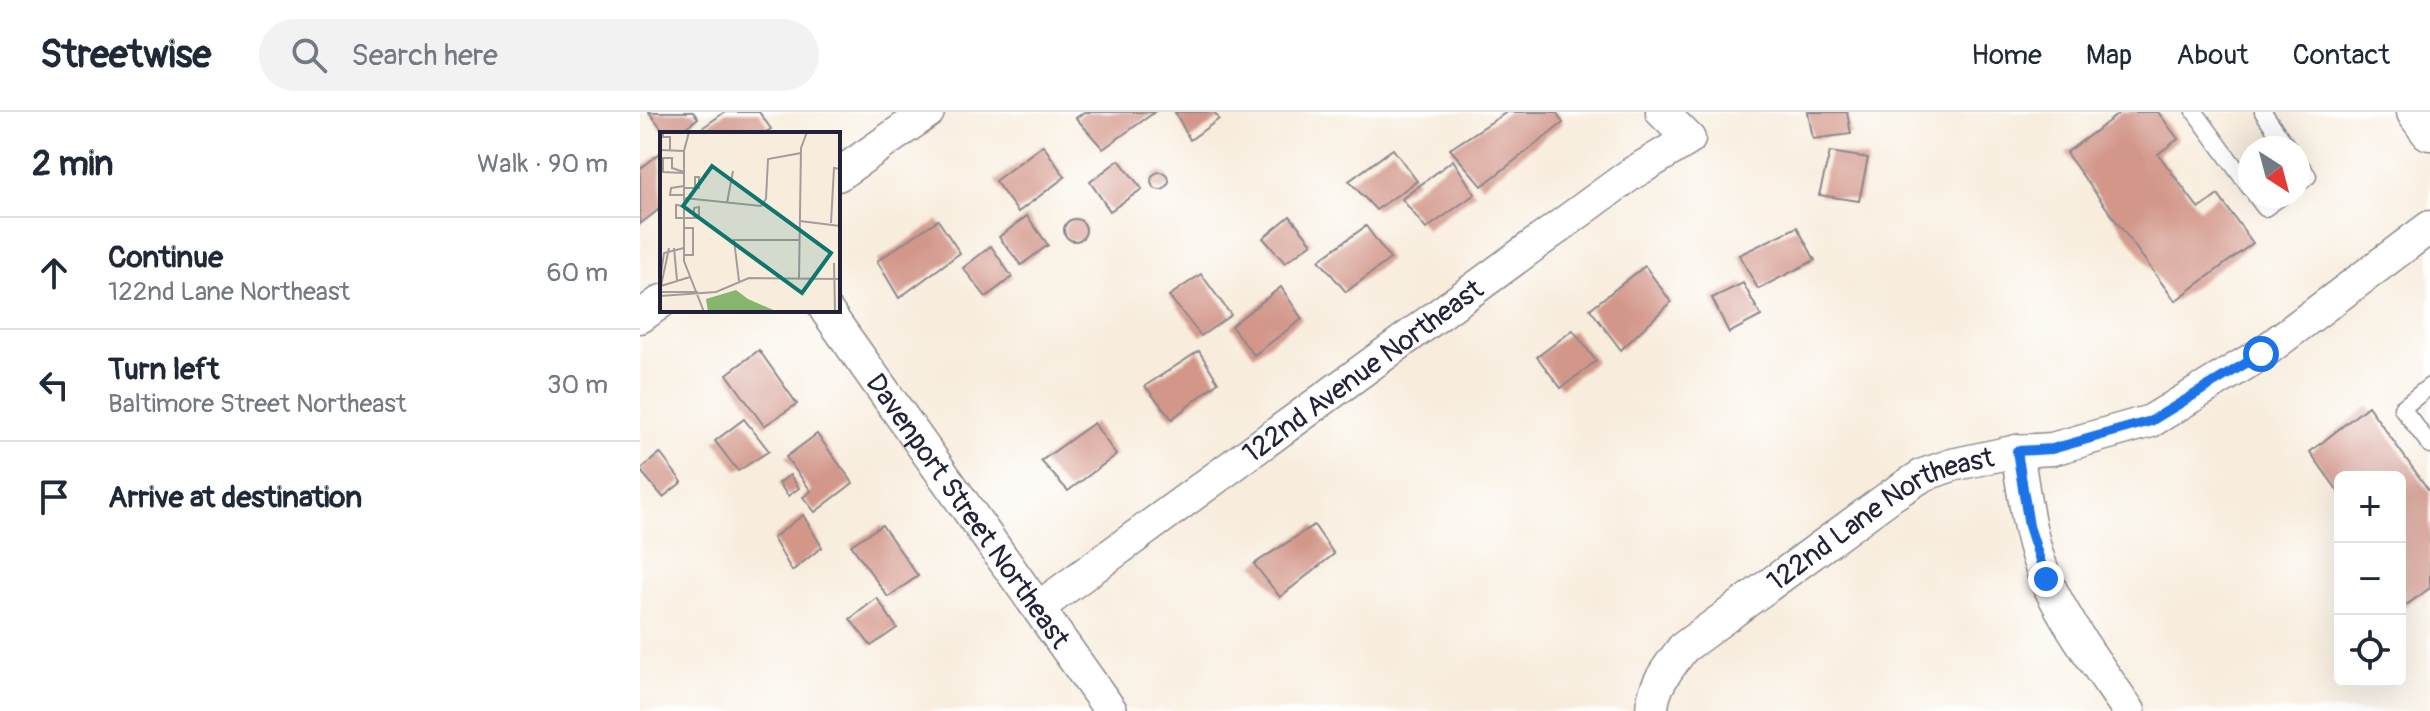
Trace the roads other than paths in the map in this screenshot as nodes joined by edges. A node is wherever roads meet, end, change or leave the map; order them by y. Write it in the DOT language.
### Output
graph roads {
  1 [pos="928,112"];
  2 [pos="1662,112"];
  3 [pos="2195,112"];
  4 [pos="2263,112"];
  5 [pos="2280,136"];
  6 [pos="2238,171"];
  7 [pos="840,174"];
  8 [pos="2430,227"];
  9 [pos="660,302"];
  10 [pos="827,312"];
  11 [pos="640,317"];
  12 [pos="2430,386"];
  13 [pos="2430,445"];
  14 [pos="2017,451"];
  15 [pos="1038,608"];
  16 [pos="1652,704"];
  17 [pos="1111,711"];
  18 [pos="2129,711"];
  1 -- 7 [label="street"];
  2 -- 15 [label="street, 122nd Avenue Northeast"];
  3 -- 6 [label="lane"];
  4 -- 5 [label="lane"];
  8 -- 14 [label="street, 122nd Lane Northeast"];
  9 -- 11 [label="street"];
  10 -- 15 [label="street, Davenport Street Northeast"];
  12 -- 13 [label="lane"];
  14 -- 16 [label="street, 122nd Lane Northeast"];
  14 -- 18 [label="street"];
  15 -- 17 [label="street, Davenport Street Northeast"];
}
